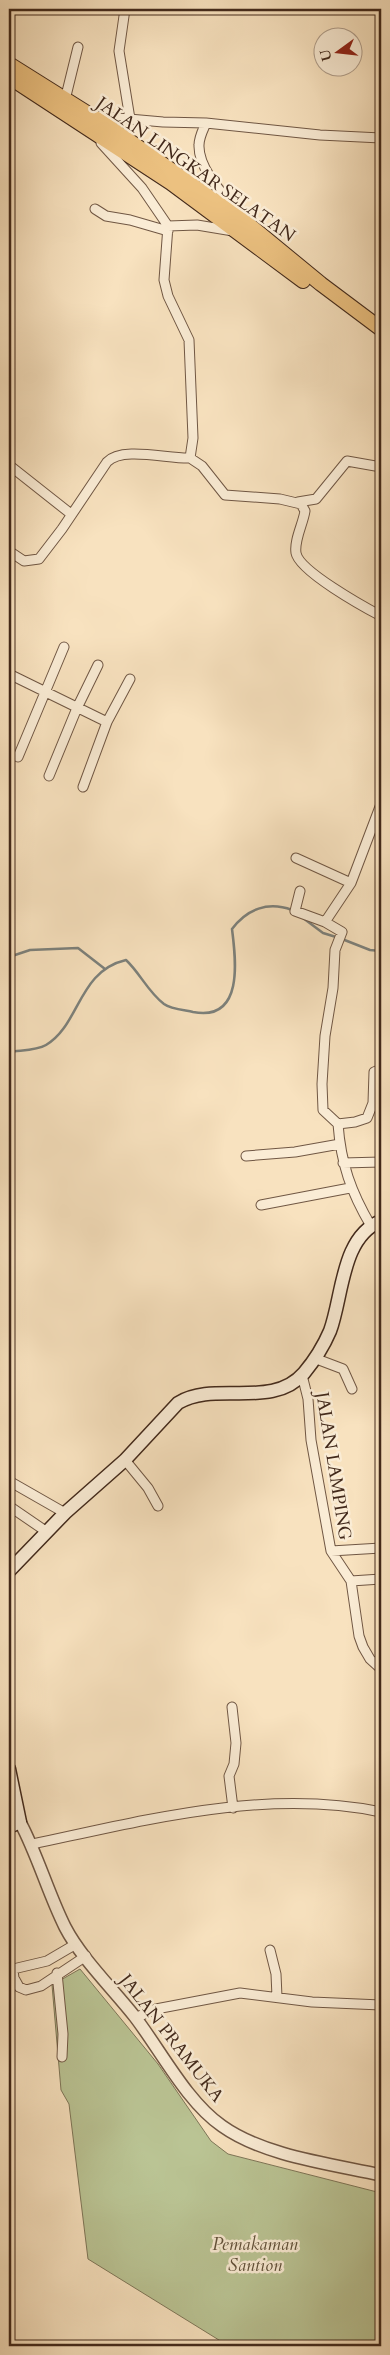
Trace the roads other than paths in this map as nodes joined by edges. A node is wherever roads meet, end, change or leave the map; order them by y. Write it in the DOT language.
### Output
graph roads {
  1 [pos="125,9"];
  2 [pos="78,47"];
  3 [pos="9,64"];
  4 [pos="9,77"];
  5 [pos="65,100"];
  6 [pos="130,119"];
  7 [pos="87,120"];
  8 [pos="206,123"];
  9 [pos="381,138"];
  10 [pos="95,209"];
  11 [pos="242,228"];
  12 [pos="168,229"];
  13 [pos="381,329"];
  14 [pos="381,340"];
  15 [pos="190,458"];
  16 [pos="9,465"];
  17 [pos="381,467"];
  18 [pos="298,502"];
  19 [pos="71,514"];
  20 [pos="9,551"];
  21 [pos="381,616"];
  22 [pos="64,647"];
  23 [pos="98,665"];
  24 [pos="9,674"];
  25 [pos="130,679"];
  26 [pos="46,693"];
  27 [pos="77,708"];
  28 [pos="107,722"];
  29 [pos="18,757"];
  30 [pos="49,776"];
  31 [pos="83,787"];
  32 [pos="381,804"];
  33 [pos="296,858"];
  34 [pos="351,882"];
  35 [pos="300,891"];
  36 [pos="325,922"];
  37 [pos="381,1069"];
  38 [pos="338,1124"];
  39 [pos="340,1144"];
  40 [pos="246,1156"];
  41 [pos="381,1162"];
  42 [pos="343,1163"];
  43 [pos="350,1188"];
  44 [pos="261,1205"];
  45 [pos="376,1223"];
  46 [pos="314,1358"];
  47 [pos="302,1375"];
  48 [pos="352,1389"];
  49 [pos="125,1460"];
  50 [pos="9,1481"];
  51 [pos="9,1506"];
  52 [pos="158,1506"];
  53 [pos="65,1513"];
  54 [pos="46,1532"];
  55 [pos="381,1548"];
  56 [pos="331,1551"];
  57 [pos="9,1570"];
  58 [pos="381,1579"];
  59 [pos="350,1581"];
  60 [pos="381,1669"];
  61 [pos="232,1707"];
  62 [pos="9,1770"];
  63 [pos="233,1808"];
  64 [pos="381,1812"];
  65 [pos="15,1825"];
  66 [pos="33,1844"];
  67 [pos="76,1944"];
  68 [pos="270,1950"];
  69 [pos="86,1956"];
  70 [pos="11,1970"];
  71 [pos="57,1973"];
  72 [pos="277,1997"];
  73 [pos="381,2005"];
  74 [pos="135,2018"];
  75 [pos="62,2057"];
  76 [pos="381,2175"];
  1 -- 6 [label="street"];
  2 -- 5 [label="street"];
  3 -- 5 [label="main road, JALAN LINGKAR SELATAN"];
  4 -- 7 [label="main road, JALAN LINGKAR SELATAN"];
  5 -- 7 [label="main road, JALAN LINGKAR SELATAN"];
  6 -- 7 [label="street"];
  6 -- 8 [label="street"];
  7 -- 11 [label="main road, JALAN LINGKAR SELATAN"];
  7 -- 12 [label="street"];
  8 -- 9 [label="street"];
  8 -- 11 [label="street"];
  10 -- 12 [label="street"];
  11 -- 12 [label="street"];
  11 -- 13 [label="main road, JALAN LINGKAR SELATAN"];
  11 -- 14 [label="main road, JALAN LINGKAR SELATAN"];
  12 -- 15 [label="street"];
  15 -- 18 [label="street"];
  15 -- 19 [label="street"];
  16 -- 19 [label="street"];
  17 -- 18 [label="street"];
  18 -- 21 [label="street"];
  19 -- 20 [label="street"];
  22 -- 26 [label="street"];
  23 -- 27 [label="street"];
  24 -- 26 [label="street"];
  25 -- 28 [label="street"];
  26 -- 27 [label="street"];
  26 -- 29 [label="street"];
  27 -- 28 [label="street"];
  27 -- 30 [label="street"];
  28 -- 31 [label="street"];
  32 -- 34 [label="street"];
  33 -- 34 [label="street"];
  34 -- 36 [label="street"];
  35 -- 36 [label="street"];
  36 -- 38 [label="street"];
  37 -- 38 [label="street"];
  38 -- 39 [label="street"];
  39 -- 40 [label="street"];
  39 -- 42 [label="street"];
  41 -- 42 [label="street"];
  42 -- 43 [label="street"];
  43 -- 44 [label="street"];
  43 -- 45 [label="street"];
  45 -- 46 [label="main road"];
  46 -- 47 [label="main road"];
  46 -- 48 [label="street"];
  47 -- 49 [label="main road"];
  47 -- 56 [label="street, JALAN LAMPING"];
  49 -- 52 [label="street"];
  49 -- 53 [label="main road"];
  50 -- 53 [label="street"];
  51 -- 54 [label="street"];
  53 -- 54 [label="main road"];
  54 -- 57 [label="main road"];
  55 -- 56 [label="street"];
  56 -- 59 [label="street, JALAN LAMPING"];
  58 -- 59 [label="street"];
  59 -- 60 [label="street, JALAN LAMPING"];
  61 -- 63 [label="street"];
  62 -- 65 [label="main road"];
  63 -- 64 [label="street"];
  63 -- 66 [label="street"];
  65 -- 66 [label="street, JALAN PRAMUKA"];
  66 -- 67 [label="street, JALAN PRAMUKA"];
  67 -- 69 [label="street, JALAN PRAMUKA"];
  67 -- 70 [label="street"];
  68 -- 72 [label="street"];
  69 -- 71 [label="street"];
  69 -- 74 [label="street, JALAN PRAMUKA"];
  70 -- 71 [label="street"];
  71 -- 75 [label="street"];
  72 -- 73 [label="street"];
  72 -- 74 [label="street"];
  74 -- 76 [label="street, JALAN PRAMUKA"];
}
